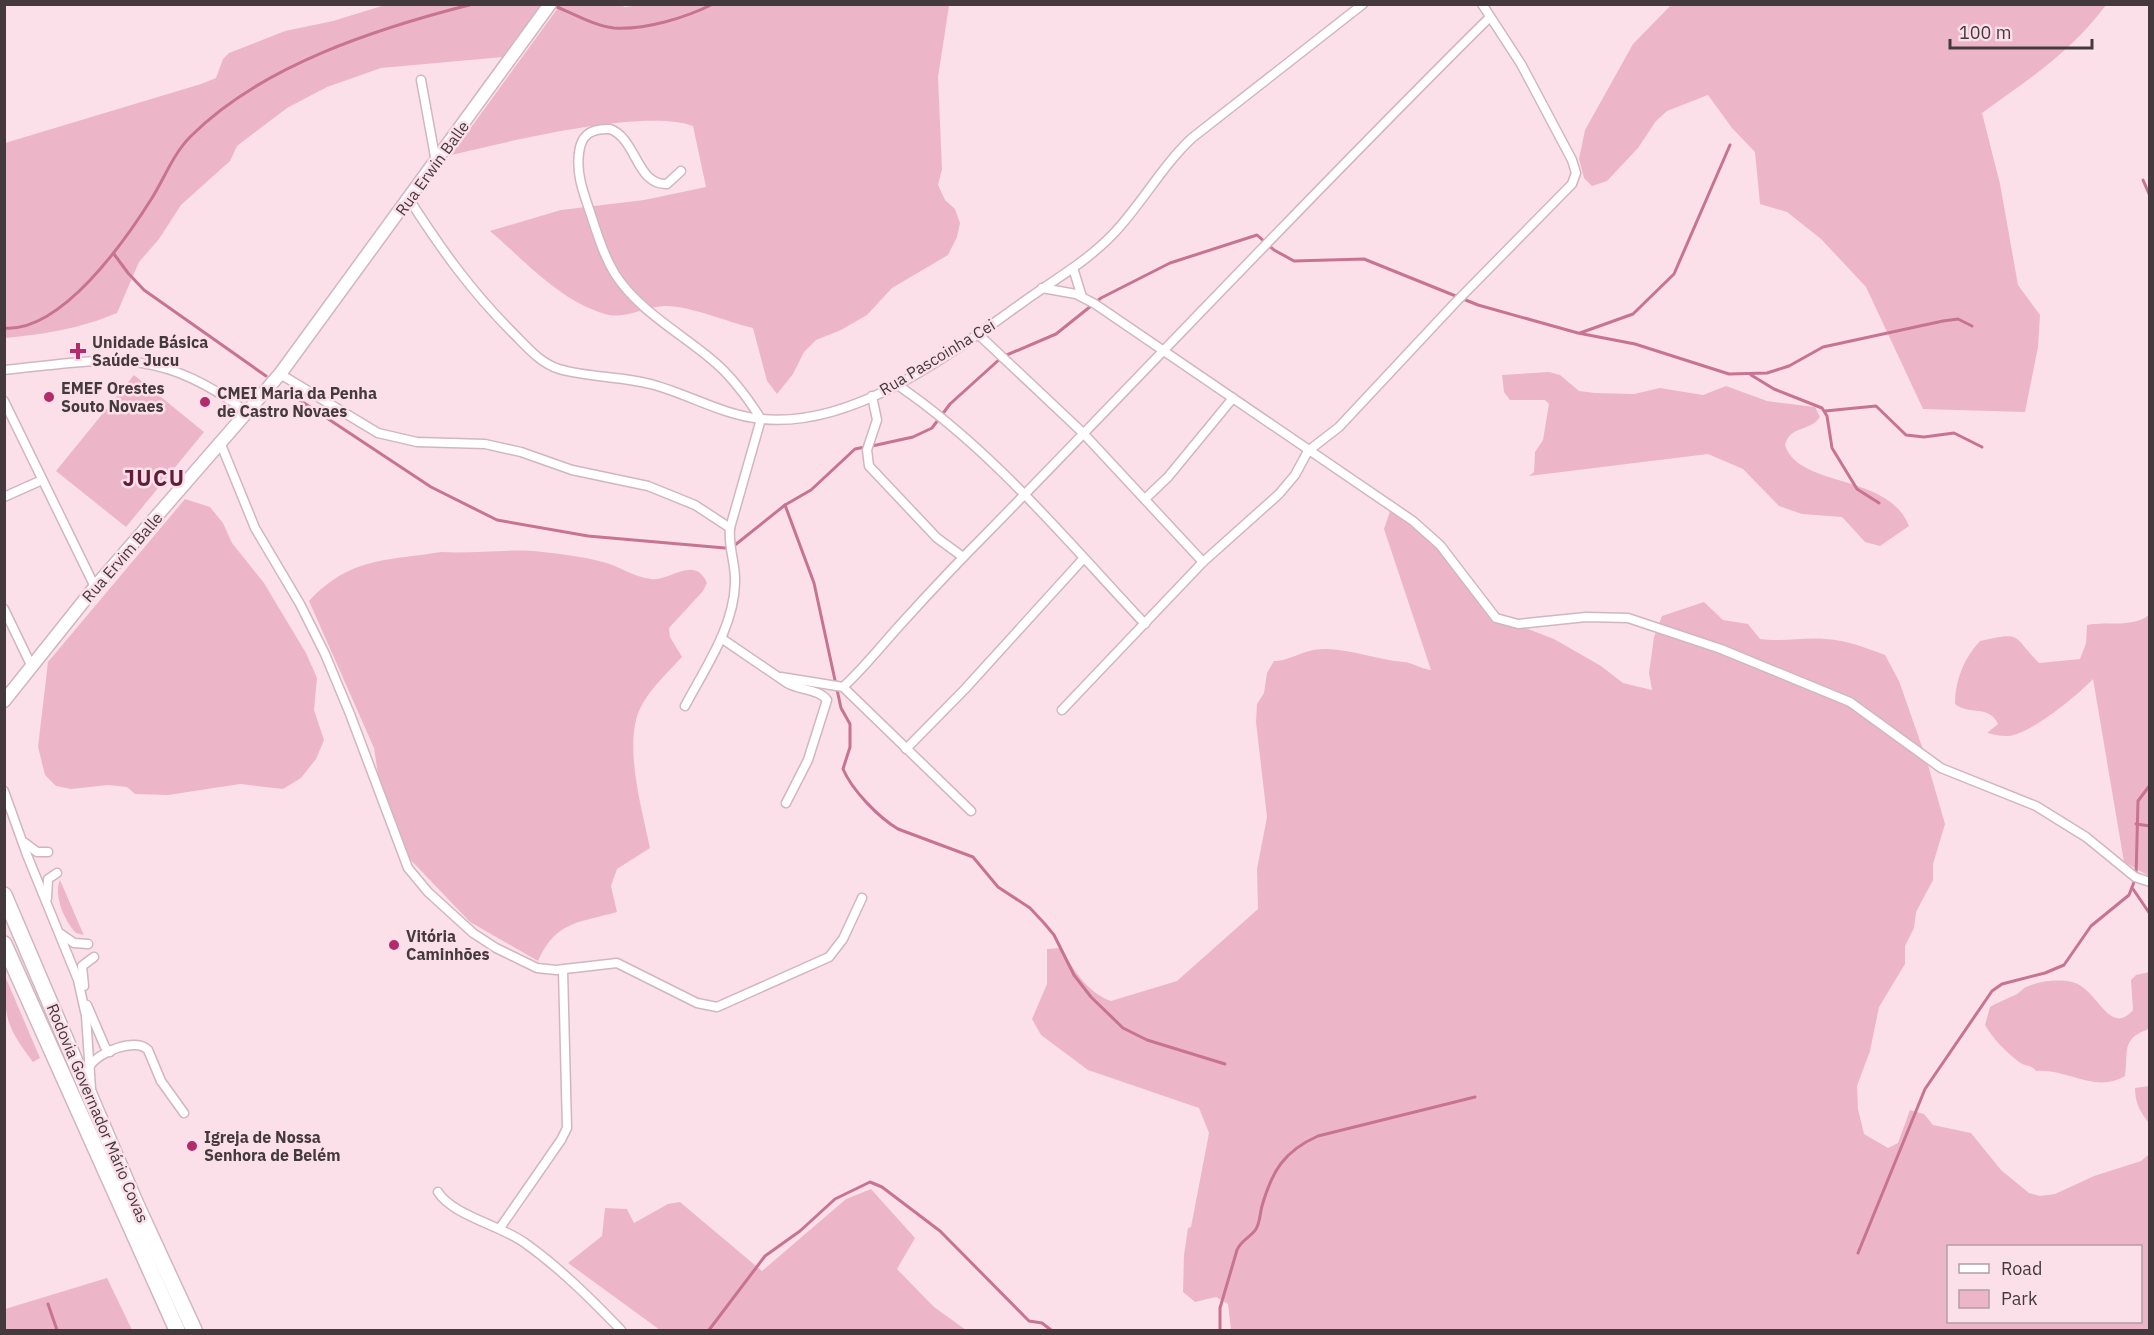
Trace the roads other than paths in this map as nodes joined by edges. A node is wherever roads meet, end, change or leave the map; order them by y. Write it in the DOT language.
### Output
graph roads {
  1 [pos="550,4"];
  2 [pos="1363,4"];
  3 [pos="1482,4"];
  4 [pos="1490,17"];
  5 [pos="422,80"];
  6 [pos="436,163"];
  7 [pos="681,171"];
  8 [pos="409,199"];
  9 [pos="1073,268"];
  10 [pos="1042,288"];
  11 [pos="1082,297"];
  12 [pos="312,332"];
  13 [pos="978,334"];
  14 [pos="1161,350"];
  15 [pos="4,370"];
  16 [pos="280,374"];
  17 [pos="896,384"];
  18 [pos="872,396"];
  19 [pos="1233,398"];
  20 [pos="4,401"];
  21 [pos="247,412"];
  22 [pos="761,419"];
  23 [pos="1083,433"];
  24 [pos="220,442"];
  25 [pos="1308,450"];
  26 [pos="42,480"];
  27 [pos="1023,496"];
  28 [pos="4,497"];
  29 [pos="1146,498"];
  30 [pos="730,528"];
  31 [pos="963,556"];
  32 [pos="1083,559"];
  33 [pos="1203,562"];
  34 [pos="95,587"];
  35 [pos="4,609"];
  36 [pos="1145,624"];
  37 [pos="721,638"];
  38 [pos="31,665"];
  39 [pos="775,676"];
  40 [pos="843,687"];
  41 [pos="4,701"];
  42 [pos="685,706"];
  43 [pos="1062,710"];
  44 [pos="906,748"];
  45 [pos="4,791"];
  46 [pos="786,803"];
  47 [pos="971,811"];
  48 [pos="20,837"];
  49 [pos="48,852"];
  50 [pos="57,873"];
  51 [pos="2150,882"];
  52 [pos="4,895"];
  53 [pos="862,898"];
  54 [pos="48,904"];
  55 [pos="58,932"];
  56 [pos="4,944"];
  57 [pos="88,944"];
  58 [pos="93,957"];
  59 [pos="563,970"];
  60 [pos="78,980"];
  61 [pos="86,1001"];
  62 [pos="110,1052"];
  63 [pos="90,1067"];
  64 [pos="92,1099"];
  65 [pos="184,1113"];
  66 [pos="438,1192"];
  67 [pos="500,1228"];
  68 [pos="177,1330"];
  69 [pos="194,1330"];
  70 [pos="621,1330"];
  1 -- 6 [label="street, Rua Erwin Balle"];
  2 -- 9 [label="street, Rua Pascoinha Cei"];
  3 -- 4 [label="street"];
  4 -- 14 [label="street"];
  4 -- 25 [label="street"];
  5 -- 6 [label="street"];
  6 -- 8 [label="street, Rua Erwin Balle"];
  7 -- 22 [label="street"];
  8 -- 12 [label="street, Rua Erwin Balle"];
  8 -- 22 [label="street, Rua Pascoinha Cei"];
  9 -- 10 [label="street, Rua Pascoinha Cei"];
  9 -- 11 [label="street"];
  10 -- 11 [label="street"];
  10 -- 13 [label="street, Rua Pascoinha Cei"];
  11 -- 14 [label="street"];
  12 -- 16 [label="street, Rua Ervim Balle"];
  13 -- 17 [label="street, Rua Pascoinha Cei"];
  13 -- 23 [label="street"];
  14 -- 19 [label="street"];
  14 -- 23 [label="street"];
  15 -- 21 [label="street"];
  16 -- 21 [label="street, Rua Ervim Balle"];
  16 -- 30 [label="street"];
  17 -- 18 [label="street, Rua Pascoinha Cei"];
  17 -- 27 [label="street"];
  18 -- 22 [label="street, Rua Pascoinha Cei"];
  18 -- 31 [label="street"];
  19 -- 25 [label="street"];
  19 -- 29 [label="street"];
  20 -- 26 [label="street"];
  21 -- 24 [label="street, Rua Ervim Balle"];
  22 -- 30 [label="street"];
  23 -- 27 [label="street"];
  23 -- 29 [label="street"];
  24 -- 34 [label="street, Rua Ervim Balle"];
  24 -- 59 [label="street"];
  25 -- 33 [label="street"];
  25 -- 51 [label="street"];
  26 -- 28 [label="street"];
  26 -- 34 [label="street"];
  27 -- 31 [label="street"];
  27 -- 32 [label="street"];
  29 -- 33 [label="street"];
  30 -- 37 [label="street"];
  31 -- 40 [label="street"];
  32 -- 36 [label="street"];
  32 -- 44 [label="street"];
  33 -- 36 [label="street"];
  34 -- 38 [label="street, Rua Ervim Balle"];
  35 -- 38 [label="street"];
  36 -- 43 [label="street"];
  37 -- 39 [label="street"];
  37 -- 42 [label="street"];
  38 -- 41 [label="street, Rua Ervim Balle"];
  39 -- 40 [label="street"];
  39 -- 46 [label="street"];
  40 -- 44 [label="street"];
  44 -- 47 [label="street"];
  45 -- 48 [label="street"];
  48 -- 49 [label="street"];
  48 -- 54 [label="street"];
  50 -- 54 [label="street"];
  52 -- 64 [label="highway, Rodovia Governador Mário Covas"];
  53 -- 59 [label="street"];
  54 -- 55 [label="street"];
  55 -- 57 [label="street"];
  55 -- 60 [label="street"];
  56 -- 68 [label="highway, Rodovia Governador Mário Covas"];
  58 -- 61 [label="street"];
  59 -- 67 [label="street"];
  60 -- 61 [label="street"];
  60 -- 63 [label="street"];
  61 -- 62 [label="street"];
  62 -- 63 [label="street"];
  62 -- 65 [label="street"];
  63 -- 64 [label="street"];
  64 -- 69 [label="highway, Rodovia Governador Mário Covas"];
  66 -- 67 [label="street"];
  67 -- 70 [label="street"];
}
